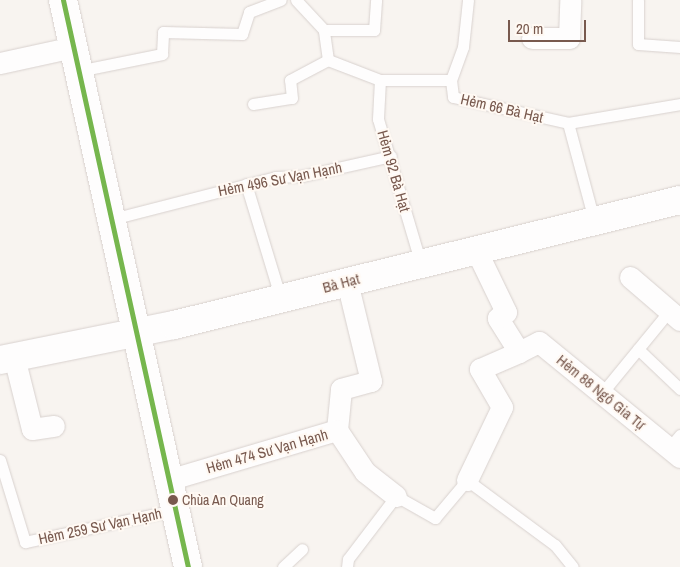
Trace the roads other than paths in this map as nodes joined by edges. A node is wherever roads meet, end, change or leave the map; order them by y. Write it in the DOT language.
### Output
graph roads {
  1 [pos="63,0"];
  2 [pos="281,0"];
  3 [pos="296,0"];
  4 [pos="376,0"];
  5 [pos="468,0"];
  6 [pos="570,0"];
  7 [pos="638,0"];
  8 [pos="324,30"];
  9 [pos="532,38"];
  10 [pos="680,47"];
  11 [pos="75,59"];
  12 [pos="328,60"];
  13 [pos="0,63"];
  14 [pos="380,80"];
  15 [pos="451,80"];
  16 [pos="253,104"];
  17 [pos="680,104"];
  18 [pos="568,123"];
  19 [pos="391,156"];
  20 [pos="246,184"];
  21 [pos="680,200"];
  22 [pos="112,219"];
  23 [pos="594,220"];
  24 [pos="475,248"];
  25 [pos="420,261"];
  26 [pos="630,277"];
  27 [pos="347,282"];
  28 [pos="281,299"];
  29 [pos="674,315"];
  30 [pos="136,332"];
  31 [pos="638,350"];
  32 [pos="519,352"];
  33 [pos="7,359"];
  34 [pos="680,389"];
  35 [pos="602,393"];
  36 [pos="54,426"];
  37 [pos="337,430"];
  38 [pos="676,447"];
  39 [pos="0,460"];
  40 [pos="168,480"];
  41 [pos="467,480"];
  42 [pos="396,496"];
  43 [pos="174,510"];
  44 [pos="302,549"];
  45 [pos="188,567"];
  46 [pos="282,567"];
  47 [pos="347,567"];
  48 [pos="573,567"];
  1 -- 11 [label="street"];
  2 -- 11 [label="lane"];
  3 -- 8 [label="lane"];
  4 -- 8 [label="lane"];
  5 -- 15 [label="lane"];
  6 -- 9 [label="street"];
  7 -- 10 [label="lane"];
  8 -- 12 [label="lane"];
  11 -- 13 [label="street"];
  11 -- 22 [label="street"];
  12 -- 14 [label="lane"];
  12 -- 16 [label="lane"];
  14 -- 15 [label="lane"];
  14 -- 19 [label="lane, Hẻm 92 Bà Hạt"];
  15 -- 18 [label="lane, Hẻm 66 Bà Hạt"];
  17 -- 18 [label="lane, Hẻm 66 Bà Hạt"];
  18 -- 23 [label="lane"];
  19 -- 20 [label="lane, Hẻm 496 Sư Vạn Hạnh"];
  19 -- 25 [label="lane, Hẻm 92 Bà Hạt"];
  20 -- 22 [label="lane, Hẻm 496 Sư Vạn Hạnh"];
  20 -- 28 [label="lane"];
  21 -- 23 [label="street, Bà Hạt"];
  22 -- 30 [label="street"];
  23 -- 24 [label="street, Bà Hạt"];
  24 -- 25 [label="street, Bà Hạt"];
  24 -- 32 [label="street"];
  25 -- 27 [label="street, Bà Hạt"];
  26 -- 29 [label="street"];
  27 -- 28 [label="street, Bà Hạt"];
  27 -- 37 [label="street"];
  28 -- 30 [label="street, Bà Hạt"];
  29 -- 31 [label="lane"];
  30 -- 33 [label="street, Bà Hạt"];
  30 -- 40 [label="street"];
  31 -- 34 [label="lane"];
  31 -- 35 [label="lane"];
  32 -- 35 [label="street, Hẻm 88 Ngô Gia Tự"];
  32 -- 41 [label="street"];
  33 -- 36 [label="street"];
  35 -- 38 [label="street, Hẻm 88 Ngô Gia Tự"];
  37 -- 40 [label="street, Hẻm 474 Sư Vạn Hạnh"];
  37 -- 42 [label="street, Hẻm 474 Sư Vạn Hạnh"];
  39 -- 43 [label="lane, Hẻm 259 Sư Vạn Hạnh"];
  40 -- 43 [label="street"];
  41 -- 42 [label="lane"];
  41 -- 48 [label="lane"];
  42 -- 47 [label="lane"];
  43 -- 45 [label="street"];
  44 -- 46 [label="lane"];
}
